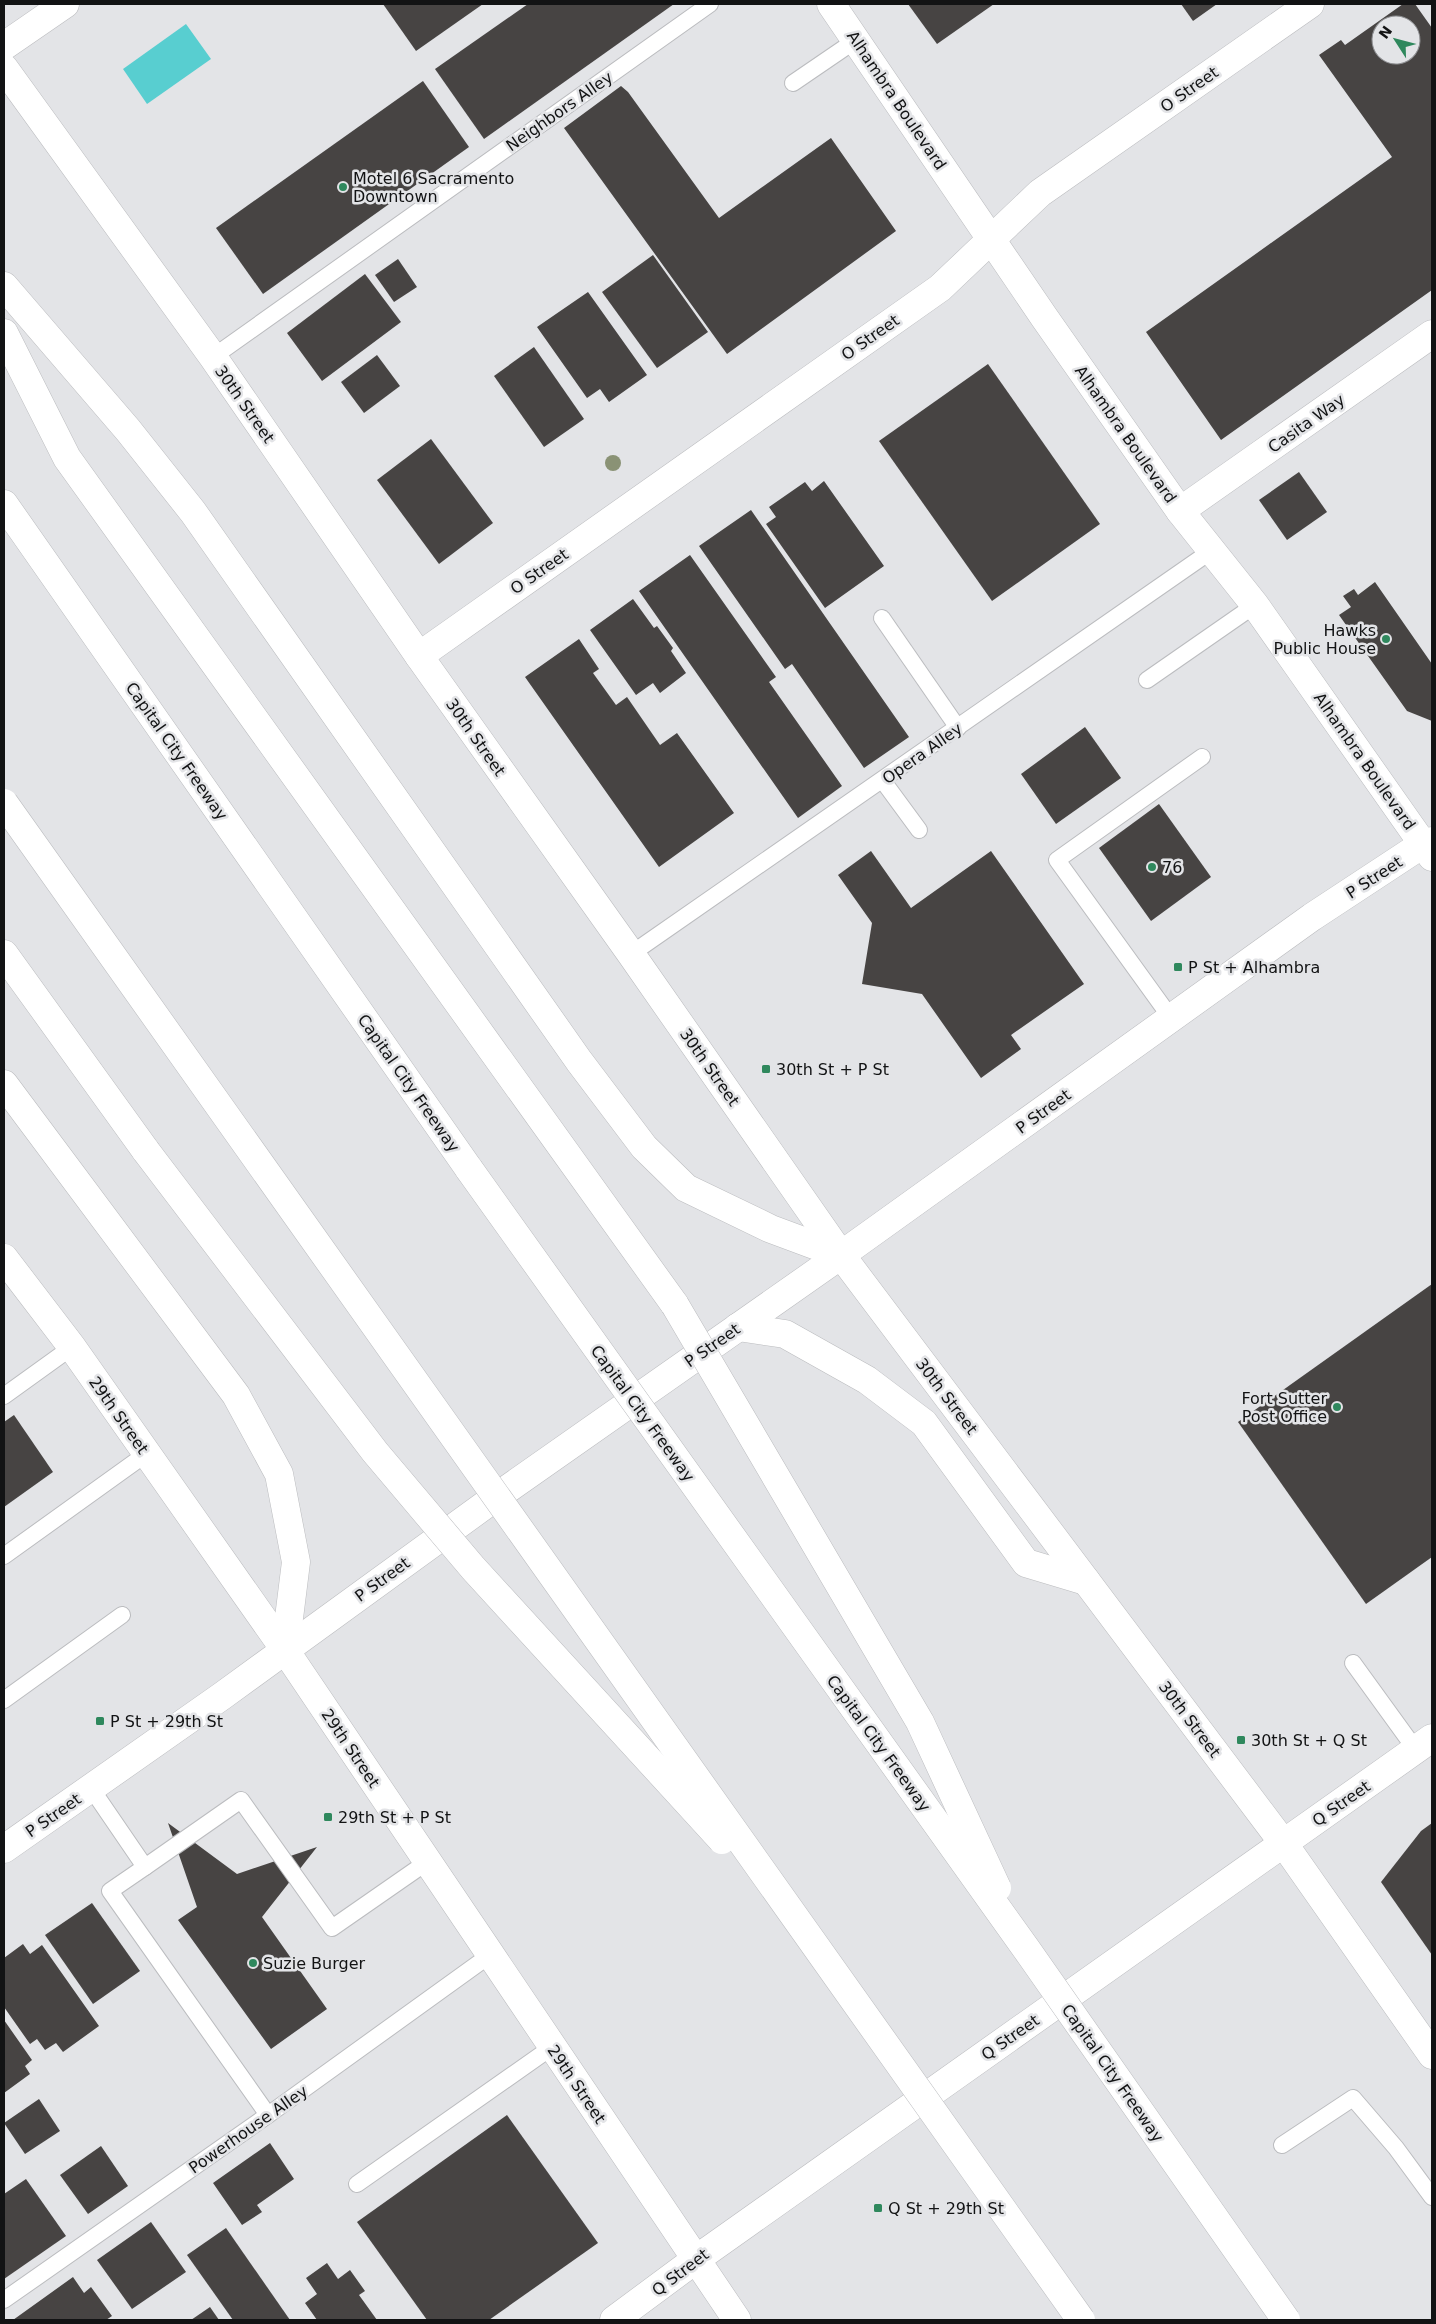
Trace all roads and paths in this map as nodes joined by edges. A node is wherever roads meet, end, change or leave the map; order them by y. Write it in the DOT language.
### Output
graph roads {
  1 [pos="65,4"];
  2 [pos="710,4"];
  3 [pos="832,4"];
  4 [pos="1310,4"];
  5 [pos="856,40"];
  6 [pos="4,46"];
  7 [pos="4,68"];
  8 [pos="793,83"];
  9 [pos="990,239"];
  10 [pos="4,286"];
  11 [pos="4,333"];
  12 [pos="1432,334"];
  13 [pos="212,357"];
  14 [pos="4,504"];
  15 [pos="1180,511"];
  16 [pos="1211,551"];
  17 [pos="1255,605"];
  18 [pos="882,618"];
  19 [pos="419,656"];
  20 [pos="1147,680"];
  21 [pos="958,728"];
  22 [pos="1202,757"];
  23 [pos="883,780"];
  24 [pos="4,803"];
  25 [pos="919,830"];
  26 [pos="1429,847"];
  27 [pos="4,954"];
  28 [pos="631,954"];
  29 [pos="1171,1018"];
  30 [pos="4,1084"];
  31 [pos="841,1255"];
  32 [pos="4,1258"];
  33 [pos="738,1327"];
  34 [pos="72,1347"];
  35 [pos="4,1396"];
  36 [pos="146,1454"];
  37 [pos="4,1556"];
  38 [pos="1086,1581"];
  39 [pos="122,1615"];
  40 [pos="285,1650"];
  41 [pos="1353,1663"];
  42 [pos="4,1700"];
  43 [pos="1424,1744"];
  44 [pos="91,1788"];
  45 [pos="5,1844"];
  46 [pos="1284,1844"];
  47 [pos="427,1862"];
  48 [pos="145,1867"];
  49 [pos="803,1928"];
  50 [pos="1026,1950"];
  51 [pos="490,1955"];
  52 [pos="552,2047"];
  53 [pos="1432,2055"];
  54 [pos="268,2115"];
  55 [pos="1282,2145"];
  56 [pos="357,2184"];
  57 [pos="1432,2197"];
  58 [pos="695,2260"];
  59 [pos="4,2300"];
  60 [pos="614,2320"];
  61 [pos="737,2320"];
  62 [pos="1080,2320"];
  63 [pos="1286,2320"];
  1 -- 6 [label="main road"];
  2 -- 13 [label="lane, Neighbors Alley"];
  3 -- 5 [label="main road, Alhambra Boulevard"];
  4 -- 9 [label="main road, O Street"];
  5 -- 8 [label="lane"];
  5 -- 9 [label="main road, Alhambra Boulevard"];
  7 -- 13 [label="main road, 30th Street"];
  9 -- 15 [label="main road, Alhambra Boulevard"];
  9 -- 19 [label="main road, O Street"];
  10 -- 31 [label="main road"];
  11 -- 50 [label="main road, bridge"];
  12 -- 15 [label="main road, Casita Way"];
  13 -- 19 [label="main road, 30th Street"];
  14 -- 50 [label="main road, Capital City Freeway, bridge"];
  15 -- 16 [label="main road, Alhambra Boulevard"];
  16 -- 17 [label="main road, Alhambra Boulevard"];
  16 -- 21 [label="lane, Opera Alley"];
  17 -- 20 [label="lane"];
  17 -- 26 [label="main road, Alhambra Boulevard"];
  18 -- 21 [label="lane"];
  19 -- 28 [label="main road, 30th Street"];
  21 -- 23 [label="lane, Opera Alley"];
  22 -- 29 [label="lane"];
  23 -- 25 [label="lane"];
  23 -- 28 [label="lane, Opera Alley"];
  24 -- 49 [label="main road, bridge"];
  26 -- 29 [label="main road, P Street"];
  27 -- 49 [label="main road, bridge"];
  28 -- 31 [label="main road, 30th Street"];
  29 -- 31 [label="main road, P Street"];
  30 -- 40 [label="main road"];
  31 -- 33 [label="main road, P Street"];
  31 -- 38 [label="main road, 30th Street"];
  32 -- 34 [label="main road, 29th Street"];
  33 -- 38 [label="main road"];
  33 -- 40 [label="main road, P Street"];
  34 -- 35 [label="lane"];
  34 -- 36 [label="main road, 29th Street"];
  36 -- 37 [label="lane"];
  36 -- 40 [label="main road, 29th Street"];
  38 -- 46 [label="main road, 30th Street"];
  39 -- 42 [label="lane"];
  40 -- 44 [label="main road, P Street"];
  40 -- 47 [label="main road, 29th Street"];
  41 -- 43 [label="lane"];
  43 -- 46 [label="main road, Q Street"];
  44 -- 45 [label="main road, P Street"];
  44 -- 48 [label="lane"];
  46 -- 53 [label="main road, 30th Street"];
  46 -- 58 [label="main road, Q Street"];
  47 -- 48 [label="lane"];
  47 -- 51 [label="main road, 29th Street"];
  48 -- 54 [label="lane"];
  49 -- 62 [label="main road, bridge"];
  50 -- 63 [label="main road, Capital City Freeway, bridge"];
  51 -- 52 [label="main road, 29th Street"];
  51 -- 54 [label="lane, Powerhouse Alley"];
  52 -- 56 [label="lane"];
  52 -- 58 [label="main road, 29th Street"];
  54 -- 59 [label="lane, Powerhouse Alley"];
  55 -- 57 [label="lane"];
  58 -- 60 [label="main road, Q Street"];
  58 -- 61 [label="main road, 29th Street"];
}
